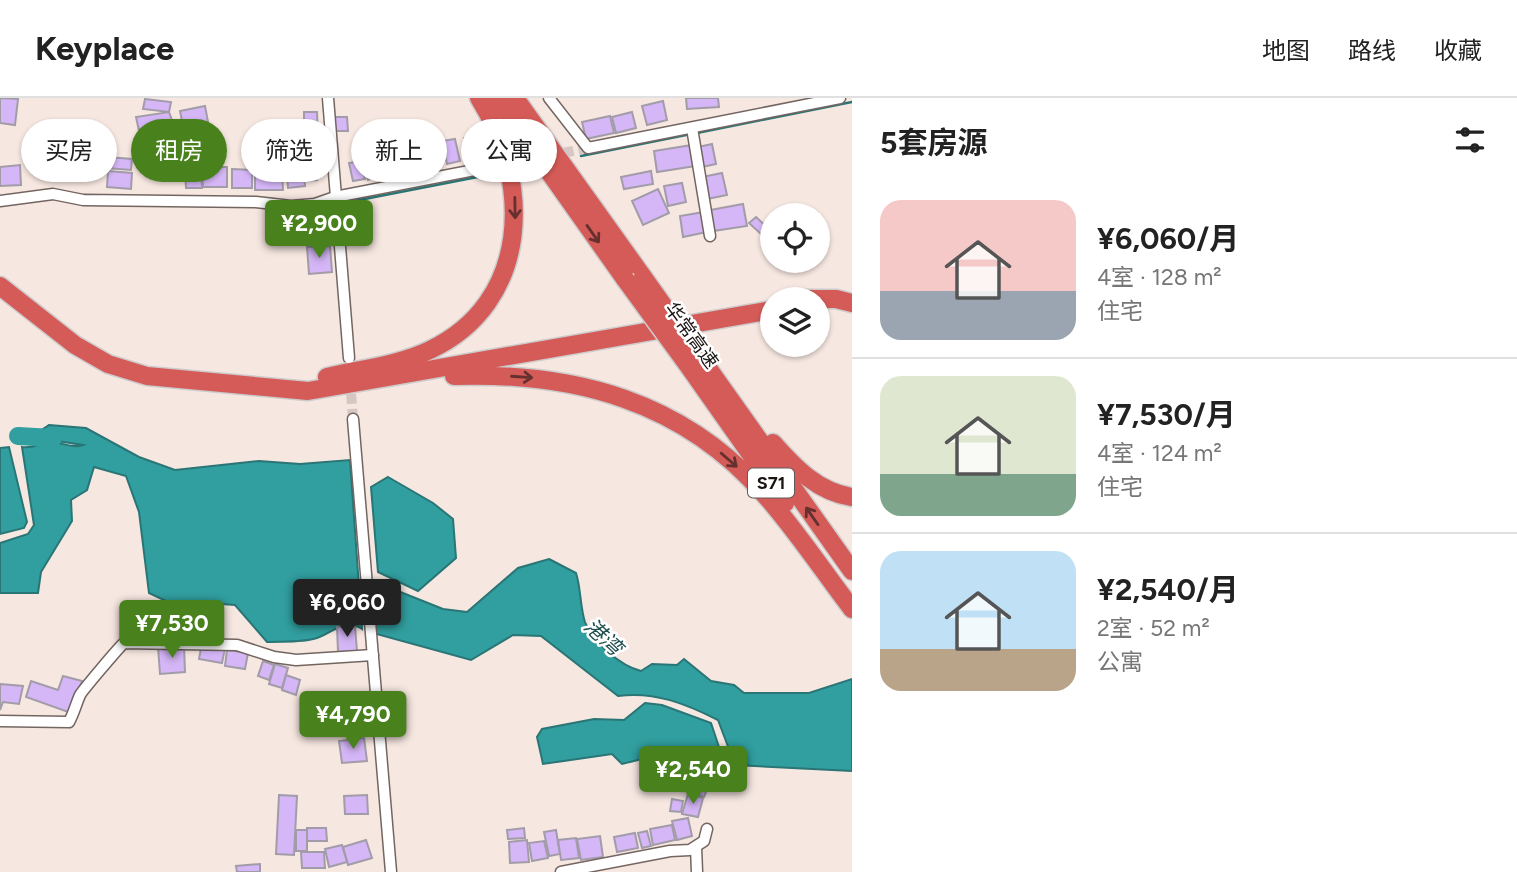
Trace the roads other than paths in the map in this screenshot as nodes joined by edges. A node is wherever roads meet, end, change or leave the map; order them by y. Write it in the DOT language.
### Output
graph roads {
  1 [pos="328,98"];
  2 [pos="479,98"];
  3 [pos="497,98"];
  4 [pos="515,98"];
  5 [pos="549,98"];
  6 [pos="840,98"];
  7 [pos="824,99"];
  8 [pos="692,128"];
  9 [pos="461,172"];
  10 [pos="335,197"];
  11 [pos="0,201"];
  12 [pos="710,236"];
  13 [pos="640,277"];
  14 [pos="0,278"];
  15 [pos="0,286"];
  16 [pos="830,299"];
  17 [pos="852,303"];
  18 [pos="760,304"];
  19 [pos="830,308"];
  20 [pos="852,311"];
  21 [pos="760,312"];
  22 [pos="348,358"];
  23 [pos="703,365"];
  24 [pos="308,386"];
  25 [pos="353,419"];
  26 [pos="852,497"];
  27 [pos="852,571"];
  28 [pos="852,598"];
  29 [pos="852,609"];
  30 [pos="373,655"];
  31 [pos="0,721"];
  32 [pos="707,829"];
  33 [pos="696,847"];
  34 [pos="391,872"];
  35 [pos="561,872"];
  36 [pos="697,872"];
  1 -- 10 [label="street"];
  2 -- 24 [label="highway, one-way"];
  3 -- 13 [label="highway, 华常高速 / S71, one-way"];
  4 -- 13 [label="highway"];
  5 -- 8 [label="street"];
  6 -- 7 [label="street"];
  7 -- 8 [label="street"];
  8 -- 12 [label="street"];
  9 -- 10 [label="street"];
  10 -- 11 [label="street"];
  10 -- 22 [label="street"];
  13 -- 23 [label="highway"];
  13 -- 23 [label="highway, 华常高速 / S71, bridge"];
  14 -- 24 [label="highway"];
  15 -- 24 [label="highway"];
  16 -- 17 [label="highway"];
  18 -- 24 [label="highway"];
  19 -- 20 [label="highway"];
  21 -- 24 [label="highway"];
  23 -- 26 [label="highway"];
  27 -- 23 [label="highway, 华常高速 / S71, one-way"];
  23 -- 28 [label="highway, 华常高速 / S71"];
  24 -- 29 [label="highway, one-way"];
  25 -- 30 [label="street"];
  30 -- 31 [label="street"];
  30 -- 34 [label="street"];
  32 -- 33 [label="street"];
  33 -- 35 [label="street"];
  33 -- 36 [label="street"];
}
